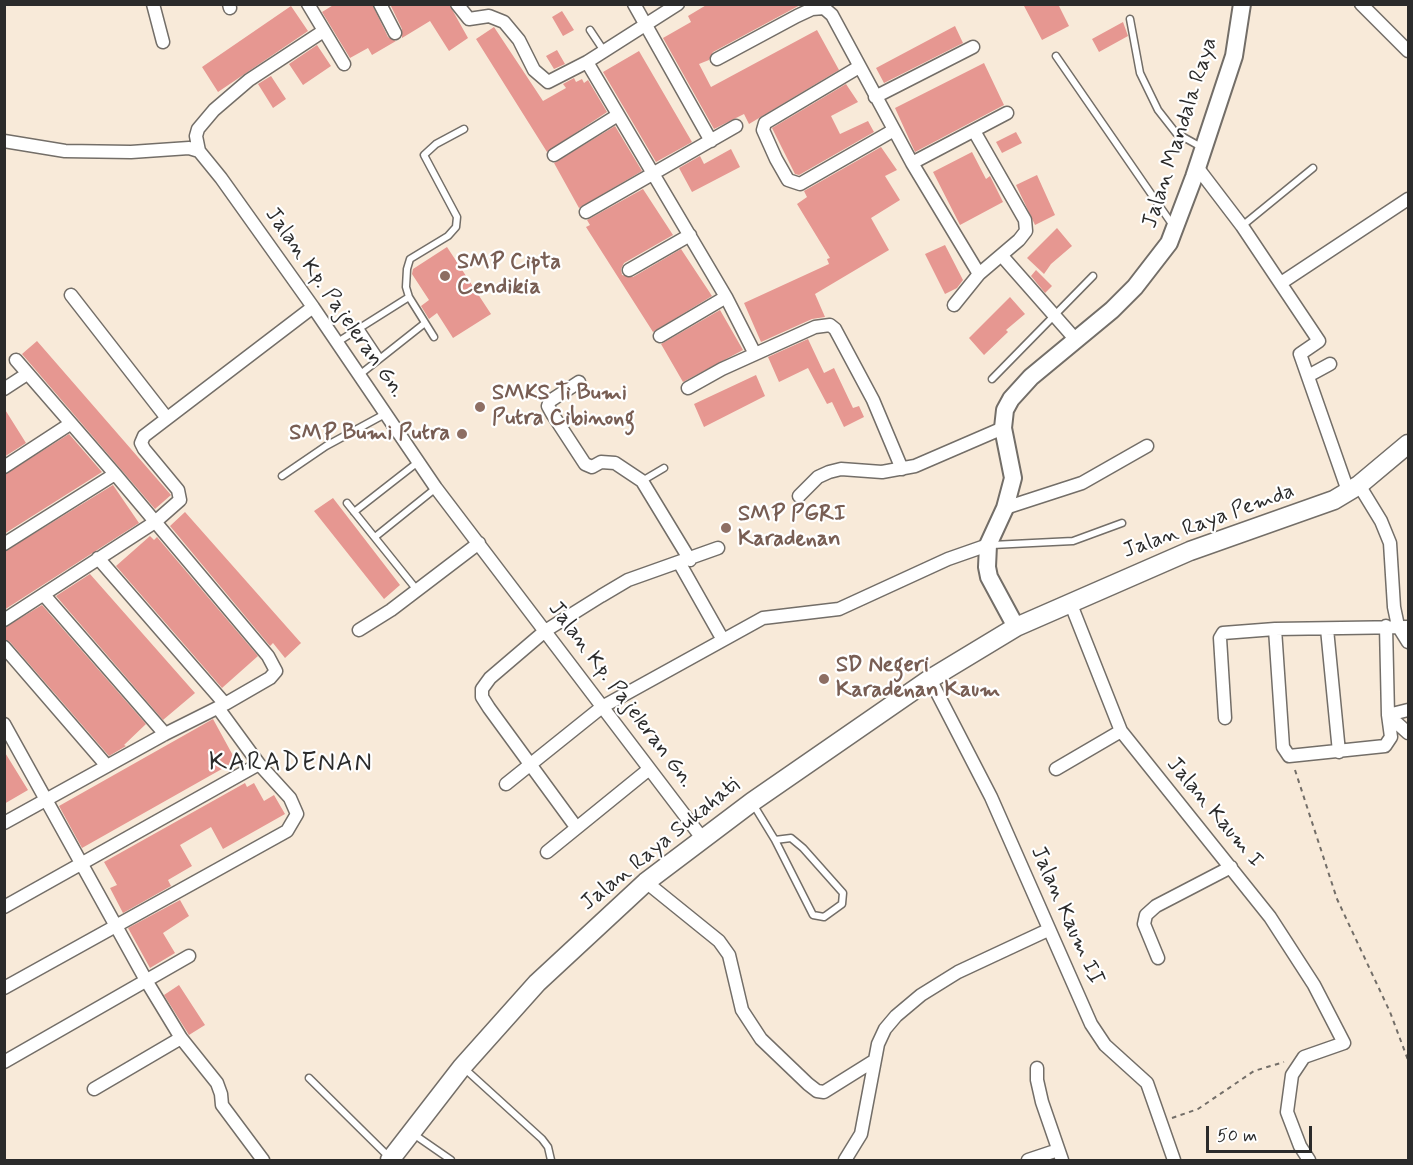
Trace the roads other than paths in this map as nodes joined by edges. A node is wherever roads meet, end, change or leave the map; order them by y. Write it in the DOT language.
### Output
graph roads {
  1 [pos="153,4"];
  2 [pos="308,4"];
  3 [pos="380,4"];
  4 [pos="457,4"];
  5 [pos="634,4"];
  6 [pos="678,4"];
  7 [pos="1242,4"];
  8 [pos="1362,4"];
  9 [pos="1130,19"];
  10 [pos="645,26"];
  11 [pos="590,30"];
  12 [pos="322,32"];
  13 [pos="395,33"];
  14 [pos="163,42"];
  15 [pos="973,47"];
  16 [pos="604,51"];
  17 [pos="1408,51"];
  18 [pos="1056,56"];
  19 [pos="717,59"];
  20 [pos="587,62"];
  21 [pos="344,64"];
  22 [pos="859,67"];
  23 [pos="875,97"];
  24 [pos="1007,113"];
  25 [pos="618,115"];
  26 [pos="736,126"];
  27 [pos="464,129"];
  28 [pos="894,130"];
  29 [pos="974,130"];
  30 [pos="4,141"];
  31 [pos="711,141"];
  32 [pos="1203,148"];
  33 [pos="199,151"];
  34 [pos="554,155"];
  35 [pos="912,163"];
  36 [pos="1197,167"];
  37 [pos="1313,168"];
  38 [pos="652,174"];
  39 [pos="1408,199"];
  40 [pos="586,212"];
  41 [pos="1242,226"];
  42 [pos="1176,230"];
  43 [pos="690,235"];
  44 [pos="1002,256"];
  45 [pos="628,270"];
  46 [pos="979,274"];
  47 [pos="1093,276"];
  48 [pos="1281,283"];
  49 [pos="70,295"];
  50 [pos="409,297"];
  51 [pos="726,297"];
  52 [pos="954,305"];
  53 [pos="313,307"];
  54 [pos="1055,315"];
  55 [pos="425,323"];
  56 [pos="360,328"];
  57 [pos="660,336"];
  58 [pos="434,337"];
  59 [pos="1076,340"];
  60 [pos="336,343"];
  61 [pos="755,354"];
  62 [pos="380,358"];
  63 [pos="16,360"];
  64 [pos="1330,364"];
  65 [pos="27,374"];
  66 [pos="1308,375"];
  67 [pos="358,376"];
  68 [pos="992,380"];
  69 [pos="579,382"];
  70 [pos="688,388"];
  71 [pos="4,389"];
  72 [pos="385,414"];
  73 [pos="166,417"];
  74 [pos="70,424"];
  75 [pos="1003,428"];
  76 [pos="1408,444"];
  77 [pos="1147,446"];
  78 [pos="418,462"];
  79 [pos="4,467"];
  80 [pos="664,468"];
  81 [pos="902,469"];
  82 [pos="115,474"];
  83 [pos="282,476"];
  84 [pos="642,481"];
  85 [pos="436,488"];
  86 [pos="1353,488"];
  87 [pos="799,496"];
  88 [pos="347,503"];
  89 [pos="1005,508"];
  90 [pos="354,512"];
  91 [pos="154,522"];
  92 [pos="1122,523"];
  93 [pos="375,537"];
  94 [pos="479,543"];
  95 [pos="4,544"];
  96 [pos="988,545"];
  97 [pos="718,548"];
  98 [pos="98,558"];
  99 [pos="685,562"];
  100 [pos="418,591"];
  101 [pos="44,595"];
  102 [pos="1070,602"];
  103 [pos="4,620"];
  104 [pos="1016,627"];
  105 [pos="1397,627"];
  106 [pos="1275,629"];
  107 [pos="1327,629"];
  108 [pos="359,630"];
  109 [pos="545,631"];
  110 [pos="723,640"];
  111 [pos="1408,642"];
  112 [pos="4,647"];
  113 [pos="930,679"];
  114 [pos="222,706"];
  115 [pos="602,708"];
  116 [pos="1408,710"];
  117 [pos="1388,715"];
  118 [pos="1225,718"];
  119 [pos="4,724"];
  120 [pos="1121,731"];
  121 [pos="1408,733"];
  122 [pos="165,734"];
  123 [pos="1339,752"];
  124 [pos="531,763"];
  125 [pos="259,764"];
  126 [pos="107,766"];
  127 [pos="1056,769"];
  128 [pos="648,770"];
  129 [pos="506,784"];
  130 [pos="48,800"];
  131 [pos="752,802"];
  132 [pos="4,823"];
  133 [pos="576,827"];
  134 [pos="702,838"];
  135 [pos="775,840"];
  136 [pos="547,852"];
  137 [pos="81,864"];
  138 [pos="1231,867"];
  139 [pos="646,882"];
  140 [pos="4,907"];
  141 [pos="117,925"];
  142 [pos="1048,930"];
  143 [pos="189,956"];
  144 [pos="1158,958"];
  145 [pos="147,982"];
  146 [pos="4,988"];
  147 [pos="181,1038"];
  148 [pos="4,1062"];
  149 [pos="872,1062"];
  150 [pos="462,1067"];
  151 [pos="1037,1068"];
  152 [pos="309,1078"];
  153 [pos="94,1089"];
  154 [pos="412,1133"];
  155 [pos="1060,1155"];
  156 [pos="390,1160"];
  157 [pos="263,1161"];
  158 [pos="451,1161"];
  159 [pos="551,1161"];
  160 [pos="845,1161"];
  161 [pos="1028,1161"];
  162 [pos="1174,1161"];
  163 [pos="1309,1161"];
  1 -- 14 [label="street"];
  2 -- 12 [label="street"];
  3 -- 13 [label="street"];
  4 -- 20 [label="street"];
  5 -- 10 [label="street"];
  6 -- 10 [label="street"];
  7 -- 32 [label="street, Jalan Mandala Raya"];
  8 -- 17 [label="street"];
  9 -- 32 [label="lane"];
  10 -- 16 [label="street"];
  10 -- 31 [label="street"];
  11 -- 16 [label="lane"];
  12 -- 21 [label="street"];
  12 -- 33 [label="street"];
  15 -- 23 [label="street"];
  16 -- 20 [label="street"];
  18 -- 42 [label="lane"];
  19 -- 22 [label="street"];
  20 -- 25 [label="street"];
  22 -- 23 [label="street"];
  22 -- 28 [label="street"];
  23 -- 28 [label="street"];
  24 -- 29 [label="street"];
  25 -- 34 [label="street"];
  25 -- 38 [label="street"];
  26 -- 31 [label="street"];
  27 -- 50 [label="lane"];
  28 -- 35 [label="street"];
  29 -- 35 [label="street"];
  29 -- 44 [label="street"];
  30 -- 33 [label="street"];
  31 -- 38 [label="street"];
  32 -- 36 [label="street, Jalan Mandala Raya"];
  33 -- 53 [label="street, Jalan Kp. Pajeleran Gn."];
  35 -- 46 [label="street"];
  36 -- 41 [label="street"];
  36 -- 42 [label="street, Jalan Mandala Raya"];
  37 -- 41 [label="lane"];
  38 -- 40 [label="street"];
  38 -- 43 [label="street"];
  39 -- 48 [label="street"];
  41 -- 48 [label="street"];
  42 -- 59 [label="street, Jalan Mandala Raya"];
  43 -- 45 [label="street"];
  43 -- 51 [label="street"];
  44 -- 46 [label="street"];
  44 -- 54 [label="street"];
  46 -- 52 [label="street"];
  47 -- 54 [label="lane"];
  48 -- 66 [label="street"];
  49 -- 73 [label="street"];
  50 -- 55 [label="lane"];
  50 -- 56 [label="lane"];
  51 -- 57 [label="street"];
  51 -- 61 [label="street"];
  53 -- 60 [label="street, Jalan Kp. Pajeleran Gn."];
  53 -- 73 [label="street"];
  54 -- 59 [label="street"];
  54 -- 68 [label="lane"];
  55 -- 58 [label="lane"];
  55 -- 62 [label="lane"];
  56 -- 60 [label="lane"];
  56 -- 62 [label="lane"];
  59 -- 75 [label="street, Jalan Mandala Raya"];
  60 -- 67 [label="street, Jalan Kp. Pajeleran Gn."];
  61 -- 70 [label="street"];
  61 -- 81 [label="street"];
  62 -- 67 [label="lane"];
  63 -- 65 [label="street"];
  64 -- 66 [label="street"];
  65 -- 71 [label="street"];
  65 -- 74 [label="street"];
  66 -- 86 [label="street"];
  67 -- 72 [label="street, Jalan Kp. Pajeleran Gn."];
  69 -- 84 [label="street"];
  72 -- 78 [label="street, Jalan Kp. Pajeleran Gn."];
  72 -- 83 [label="lane"];
  73 -- 91 [label="street"];
  74 -- 79 [label="street"];
  74 -- 82 [label="street"];
  75 -- 81 [label="street"];
  75 -- 89 [label="street, Jalan Mandala Raya"];
  76 -- 86 [label="main road, Jalan Raya Pemda"];
  77 -- 89 [label="street"];
  78 -- 85 [label="street, Jalan Kp. Pajeleran Gn."];
  78 -- 90 [label="lane"];
  80 -- 84 [label="lane"];
  81 -- 87 [label="street"];
  82 -- 91 [label="street"];
  82 -- 95 [label="street"];
  84 -- 99 [label="street"];
  85 -- 93 [label="lane"];
  85 -- 94 [label="street, Jalan Kp. Pajeleran Gn."];
  86 -- 102 [label="main road, Jalan Raya Pemda"];
  86 -- 105 [label="street"];
  88 -- 90 [label="lane"];
  89 -- 96 [label="street, Jalan Mandala Raya"];
  90 -- 93 [label="lane"];
  91 -- 98 [label="street"];
  91 -- 114 [label="street"];
  92 -- 96 [label="lane"];
  93 -- 100 [label="lane"];
  94 -- 100 [label="street"];
  94 -- 109 [label="street, Jalan Kp. Pajeleran Gn."];
  96 -- 104 [label="street, Jalan Mandala Raya"];
  96 -- 110 [label="street"];
  97 -- 99 [label="street"];
  98 -- 101 [label="street"];
  98 -- 114 [label="street"];
  99 -- 109 [label="street"];
  99 -- 110 [label="street"];
  100 -- 108 [label="street"];
  101 -- 103 [label="street"];
  101 -- 122 [label="street"];
  102 -- 104 [label="main road, Jalan Raya Pemda"];
  102 -- 120 [label="street, Jalan Kaum I"];
  104 -- 113 [label="main road, Jalan Raya Sukahati"];
  105 -- 107 [label="street"];
  105 -- 111 [label="street"];
  105 -- 117 [label="street"];
  106 -- 107 [label="street"];
  106 -- 118 [label="street"];
  106 -- 123 [label="street"];
  107 -- 123 [label="street"];
  109 -- 115 [label="street, Jalan Kp. Pajeleran Gn."];
  109 -- 124 [label="street"];
  110 -- 115 [label="street"];
  112 -- 126 [label="street"];
  113 -- 131 [label="main road, Jalan Raya Sukahati"];
  113 -- 142 [label="street, Jalan Kaum II"];
  114 -- 122 [label="street"];
  114 -- 125 [label="street"];
  115 -- 124 [label="street"];
  115 -- 128 [label="street, Jalan Kp. Pajeleran Gn."];
  116 -- 117 [label="street"];
  117 -- 121 [label="street"];
  117 -- 123 [label="street"];
  119 -- 130 [label="street"];
  120 -- 127 [label="street"];
  120 -- 138 [label="street, Jalan Kaum I"];
  122 -- 126 [label="street"];
  124 -- 129 [label="street"];
  124 -- 133 [label="street"];
  125 -- 137 [label="street"];
  125 -- 141 [label="street"];
  126 -- 130 [label="street"];
  128 -- 133 [label="street"];
  128 -- 134 [label="street, Jalan Kp. Pajeleran Gn."];
  130 -- 132 [label="street"];
  130 -- 137 [label="street"];
  131 -- 134 [label="main road, Jalan Raya Sukahati"];
  131 -- 135 [label="lane"];
  133 -- 136 [label="street"];
  134 -- 139 [label="main road, Jalan Raya Sukahati"];
  135 -- 135 [label="lane"];
  137 -- 140 [label="street"];
  137 -- 141 [label="street"];
  138 -- 144 [label="street"];
  138 -- 163 [label="street, Jalan Kaum I"];
  139 -- 149 [label="street"];
  139 -- 150 [label="main road, Jalan Raya Sukahati"];
  141 -- 145 [label="street"];
  141 -- 146 [label="street"];
  142 -- 149 [label="street"];
  142 -- 162 [label="street, Jalan Kaum II"];
  143 -- 145 [label="street"];
  145 -- 147 [label="street"];
  145 -- 148 [label="street"];
  147 -- 153 [label="street"];
  147 -- 157 [label="street"];
  149 -- 160 [label="street"];
  150 -- 154 [label="main road, Jalan Raya Sukahati"];
  150 -- 159 [label="lane"];
  151 -- 155 [label="street"];
  152 -- 156 [label="lane"];
  154 -- 156 [label="main road, Jalan Raya Sukahati"];
  154 -- 158 [label="lane"];
  155 -- 161 [label="street"];
}
